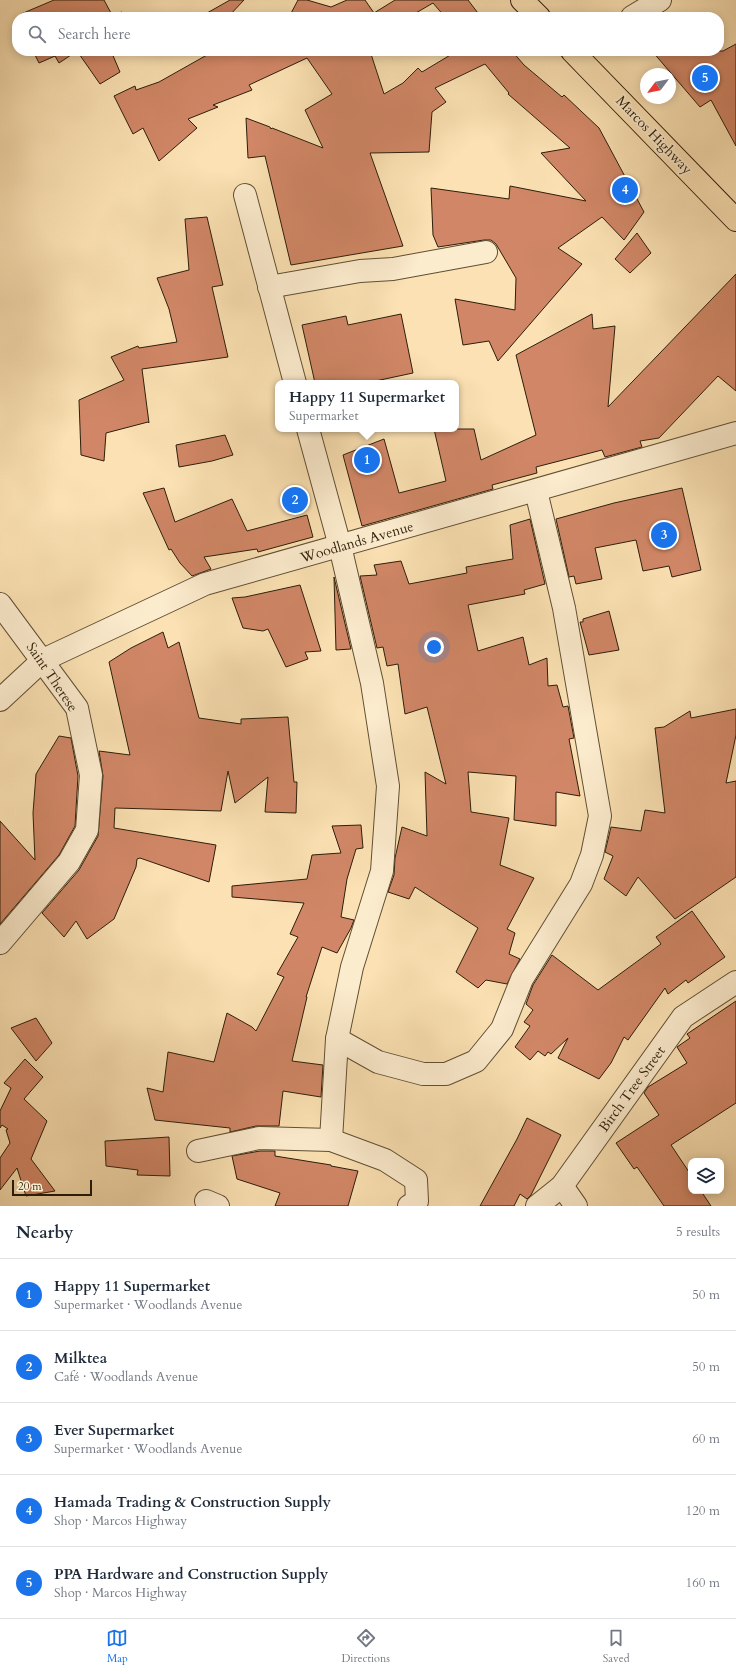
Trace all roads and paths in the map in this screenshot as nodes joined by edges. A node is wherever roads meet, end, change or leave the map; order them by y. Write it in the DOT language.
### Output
graph roads {
  1 [pos="522,0"];
  2 [pos="660,0"];
  3 [pos="534,12"];
  4 [pos="640,12"];
  5 [pos="578,56"];
  6 [pos="245,195"];
  7 [pos="736,220"];
  8 [pos="486,252"];
  9 [pos="269,287"];
  10 [pos="295,380"];
  11 [pos="309,432"];
  12 [pos="736,433"];
  13 [pos="536,491"];
  14 [pos="340,546"];
  15 [pos="0,604"];
  16 [pos="42,660"];
  17 [pos="0,700"];
  18 [pos="0,943"];
  19 [pos="736,982"];
  20 [pos="336,1039"];
  21 [pos="331,1140"];
  22 [pos="198,1151"];
  23 [pos="562,1186"];
  24 [pos="409,1206"];
  25 [pos="537,1206"];
  26 [pos="576,1206"];
  1 -- 3 [label="main road"];
  2 -- 4 [label="street"];
  5 -- 7 [label="main road, Marcos Highway"];
  6 -- 9 [label="street"];
  8 -- 9 [label="street"];
  9 -- 10 [label="street"];
  11 -- 14 [label="street"];
  12 -- 13 [label="street, Woodlands Avenue"];
  13 -- 14 [label="street, Woodlands Avenue"];
  13 -- 20 [label="street"];
  14 -- 16 [label="street, Woodlands Avenue"];
  14 -- 20 [label="street"];
  15 -- 16 [label="street, Saint Therese"];
  16 -- 17 [label="street, Woodlands Avenue"];
  16 -- 18 [label="street, Saint Therese"];
  19 -- 23 [label="street, Birch Tree Street"];
  20 -- 21 [label="street"];
  21 -- 22 [label="street"];
  21 -- 24 [label="street"];
  23 -- 25 [label="street, Birch Tree Street"];
  23 -- 26 [label="street"];
}
